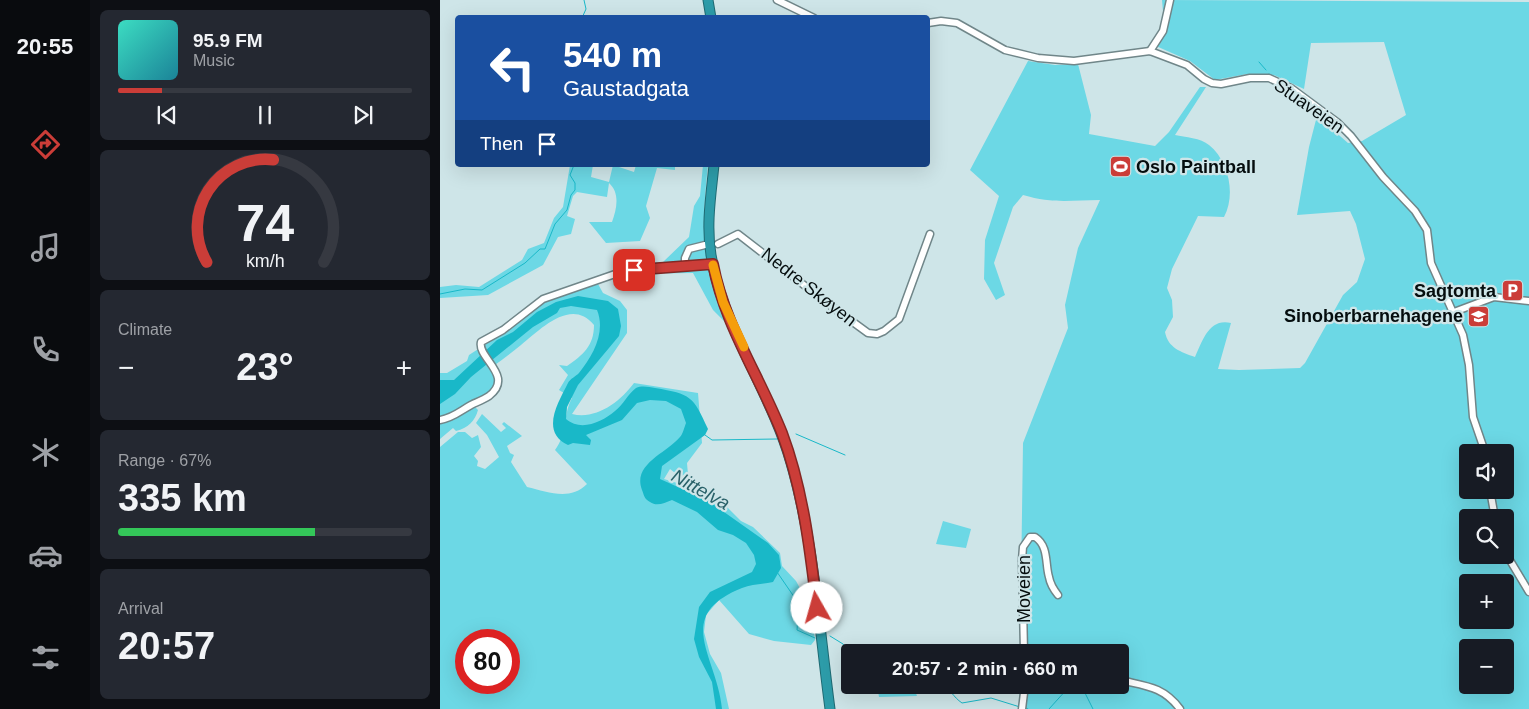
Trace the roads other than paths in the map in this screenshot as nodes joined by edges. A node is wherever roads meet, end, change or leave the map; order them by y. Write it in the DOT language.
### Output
graph roads {
  1 [pos="708,0"];
  2 [pos="777,0"];
  3 [pos="1170,0"];
  4 [pos="710,15"];
  5 [pos="808,15"];
  6 [pos="930,23"];
  7 [pos="1150,51"];
  8 [pos="714,167"];
  9 [pos="930,234"];
  10 [pos="718,244"];
  11 [pos="705,245"];
  12 [pos="713,264"];
  13 [pos="685,266"];
  14 [pos="1529,301"];
  15 [pos="1454,312"];
  16 [pos="440,420"];
  17 [pos="1482,444"];
  18 [pos="1512,564"];
  19 [pos="1529,592"];
  20 [pos="1058,595"];
  21 [pos="1024,644"];
  22 [pos="1129,681"];
  23 [pos="1024,694"];
  24 [pos="830,709"];
  25 [pos="1022,709"];
  26 [pos="1180,709"];
  1 -- 4 [label="highway"];
  2 -- 5 [label="street"];
  3 -- 7 [label="street"];
  6 -- 7 [label="street, Stuaveien"];
  7 -- 15 [label="street, Stuaveien"];
  8 -- 12 [label="highway"];
  9 -- 10 [label="street, Nedre Skøyen"];
  11 -- 13 [label="street"];
  12 -- 13 [label="street"];
  12 -- 24 [label="highway"];
  13 -- 16 [label="street"];
  14 -- 15 [label="street"];
  15 -- 17 [label="street, Stuaveien"];
  18 -- 19 [label="street"];
  20 -- 21 [label="street, Moveien"];
  22 -- 26 [label="street"];
  23 -- 25 [label="street"];
}
